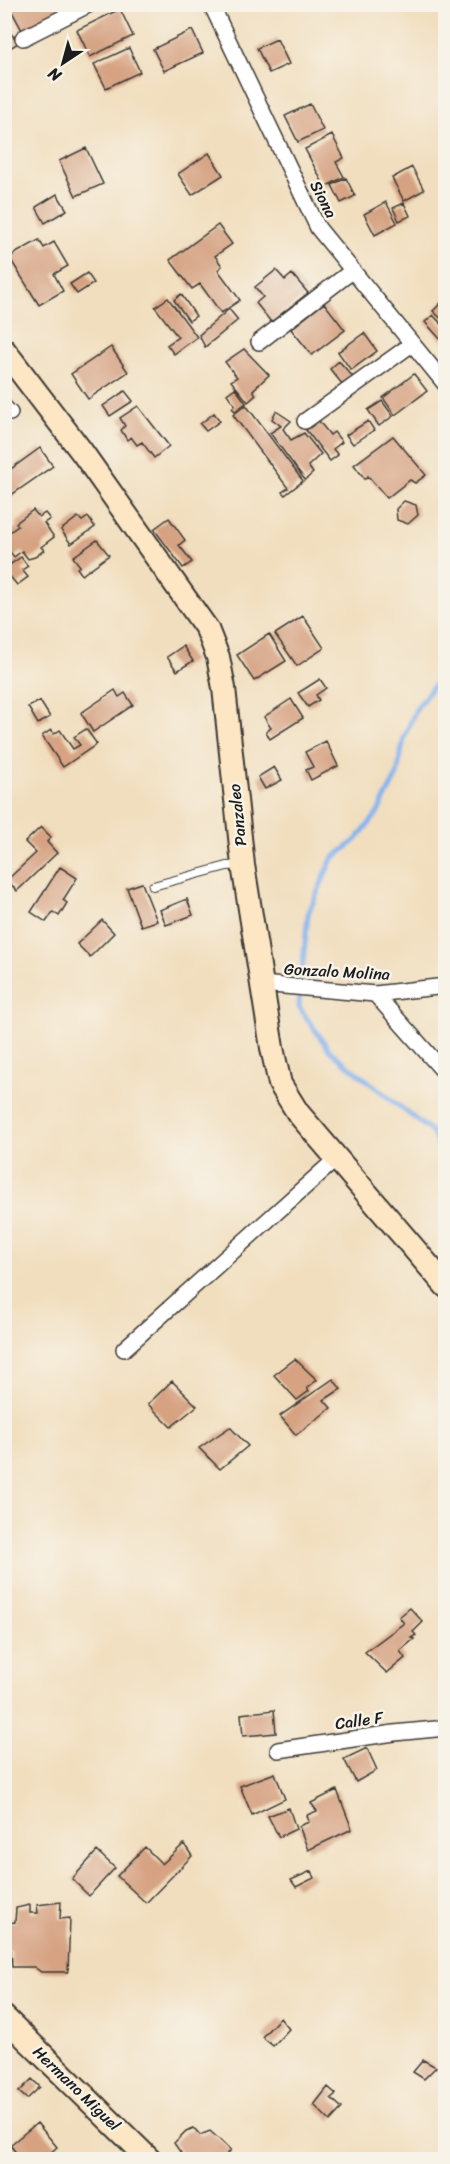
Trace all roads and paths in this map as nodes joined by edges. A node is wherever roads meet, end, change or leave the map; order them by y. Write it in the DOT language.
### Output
graph roads {
  1 [pos="90,4"];
  2 [pos="211,4"];
  3 [pos="23,38"];
  4 [pos="352,271"];
  5 [pos="259,342"];
  6 [pos="412,344"];
  7 [pos="8,362"];
  8 [pos="446,385"];
  9 [pos="305,421"];
  10 [pos="243,865"];
  11 [pos="153,886"];
  12 [pos="261,984"];
  13 [pos="446,986"];
  14 [pos="375,994"];
  15 [pos="446,1074"];
  16 [pos="336,1159"];
  17 [pos="446,1286"];
  18 [pos="124,1349"];
  19 [pos="446,1728"];
  20 [pos="278,1750"];
  21 [pos="4,2017"];
  22 [pos="150,2160"];
  1 -- 3 [label="street"];
  2 -- 4 [label="street, Siona"];
  4 -- 5 [label="street"];
  4 -- 6 [label="street, Siona"];
  6 -- 8 [label="street, Siona"];
  6 -- 9 [label="street"];
  7 -- 10 [label="street, Panzaleo"];
  10 -- 11 [label="lane"];
  10 -- 12 [label="street, Panzaleo"];
  12 -- 14 [label="street, Gonzalo Molina"];
  12 -- 16 [label="street, Panzaleo"];
  13 -- 14 [label="street, Gonzalo Molina"];
  14 -- 15 [label="street"];
  16 -- 17 [label="street, Panzaleo"];
  16 -- 18 [label="street"];
  19 -- 20 [label="street, Calle F"];
  21 -- 22 [label="street, Hermano Miguel"];
}
